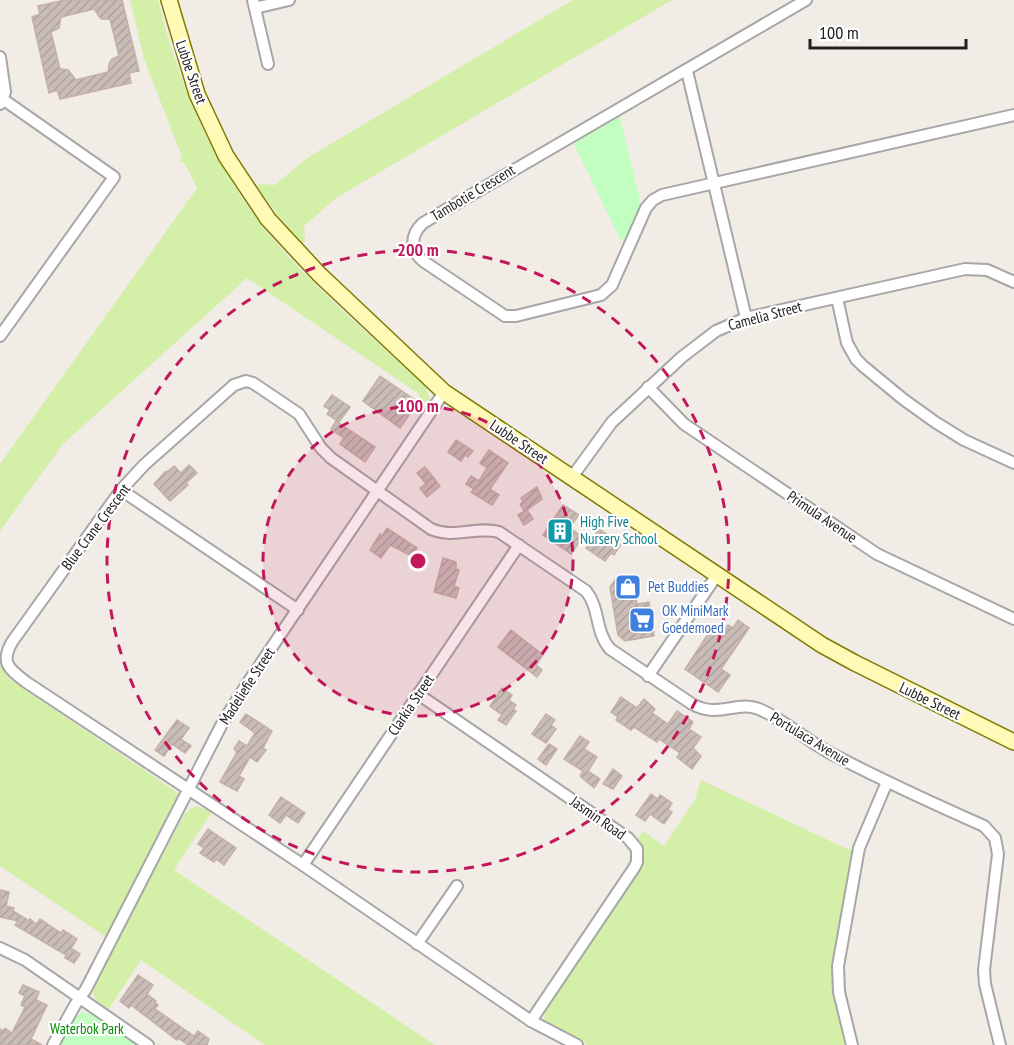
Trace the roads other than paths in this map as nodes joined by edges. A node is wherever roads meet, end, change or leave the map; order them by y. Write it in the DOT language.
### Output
graph roads {
  1 [pos="169,0"];
  2 [pos="289,0"];
  3 [pos="806,0"];
  4 [pos="254,4"];
  5 [pos="0,57"];
  6 [pos="268,64"];
  7 [pos="687,71"];
  8 [pos="2,102"];
  9 [pos="1014,115"];
  10 [pos="715,183"];
  11 [pos="1014,282"];
  12 [pos="837,298"];
  13 [pos="746,318"];
  14 [pos="0,336"];
  15 [pos="648,387"];
  16 [pos="444,392"];
  17 [pos="1014,463"];
  18 [pos="572,477"];
  19 [pos="121,490"];
  20 [pos="379,491"];
  21 [pos="519,544"];
  22 [pos="717,575"];
  23 [pos="298,610"];
  24 [pos="1014,619"];
  25 [pos="648,676"];
  26 [pos="418,694"];
  27 [pos="1014,742"];
  28 [pos="887,782"];
  29 [pos="188,790"];
  30 [pos="303,865"];
  31 [pos="457,886"];
  32 [pos="417,944"];
  33 [pos="0,948"];
  34 [pos="80,997"];
  35 [pos="531,1020"];
  36 [pos="53,1045"];
  37 [pos="148,1045"];
  38 [pos="577,1045"];
  39 [pos="852,1045"];
  40 [pos="1000,1045"];
  1 -- 16 [label="main road, Lubbe Street"];
  2 -- 4 [label="street"];
  3 -- 7 [label="street, Tambotie Crescent"];
  4 -- 6 [label="street"];
  5 -- 8 [label="street"];
  7 -- 10 [label="street"];
  7 -- 10 [label="street, Tambotie Crescent"];
  8 -- 14 [label="street"];
  9 -- 10 [label="street, Tambotie Crescent"];
  10 -- 13 [label="street"];
  11 -- 12 [label="street, Camelia Street"];
  12 -- 13 [label="street, Camelia Street"];
  12 -- 17 [label="street"];
  13 -- 15 [label="street, Camelia Street"];
  15 -- 18 [label="street, Camelia Street"];
  15 -- 24 [label="street, Primula Avenue"];
  16 -- 18 [label="main road, Lubbe Street"];
  16 -- 20 [label="street, Madeliefie Street"];
  18 -- 22 [label="main road, Lubbe Street"];
  19 -- 20 [label="street, Blue Crane Crescent"];
  19 -- 23 [label="street"];
  19 -- 29 [label="street, Blue Crane Crescent"];
  20 -- 21 [label="street, Portulaca Avenue"];
  20 -- 23 [label="street, Madeliefie Street"];
  21 -- 25 [label="street, Portulaca Avenue"];
  21 -- 26 [label="street, Clarkia Street"];
  22 -- 25 [label="street"];
  22 -- 27 [label="main road, Lubbe Street"];
  23 -- 29 [label="street, Madeliefie Street"];
  25 -- 28 [label="street, Portulaca Avenue"];
  26 -- 30 [label="street, Clarkia Street"];
  26 -- 35 [label="street, Jasmin Road"];
  28 -- 39 [label="street"];
  28 -- 40 [label="street, Portulaca Avenue"];
  29 -- 30 [label="street"];
  29 -- 34 [label="street, Madeliefie Street"];
  30 -- 32 [label="street"];
  31 -- 32 [label="street"];
  32 -- 35 [label="street"];
  33 -- 34 [label="street"];
  34 -- 36 [label="street, Madeliefie Street"];
  34 -- 37 [label="street"];
  35 -- 38 [label="street"];
}
